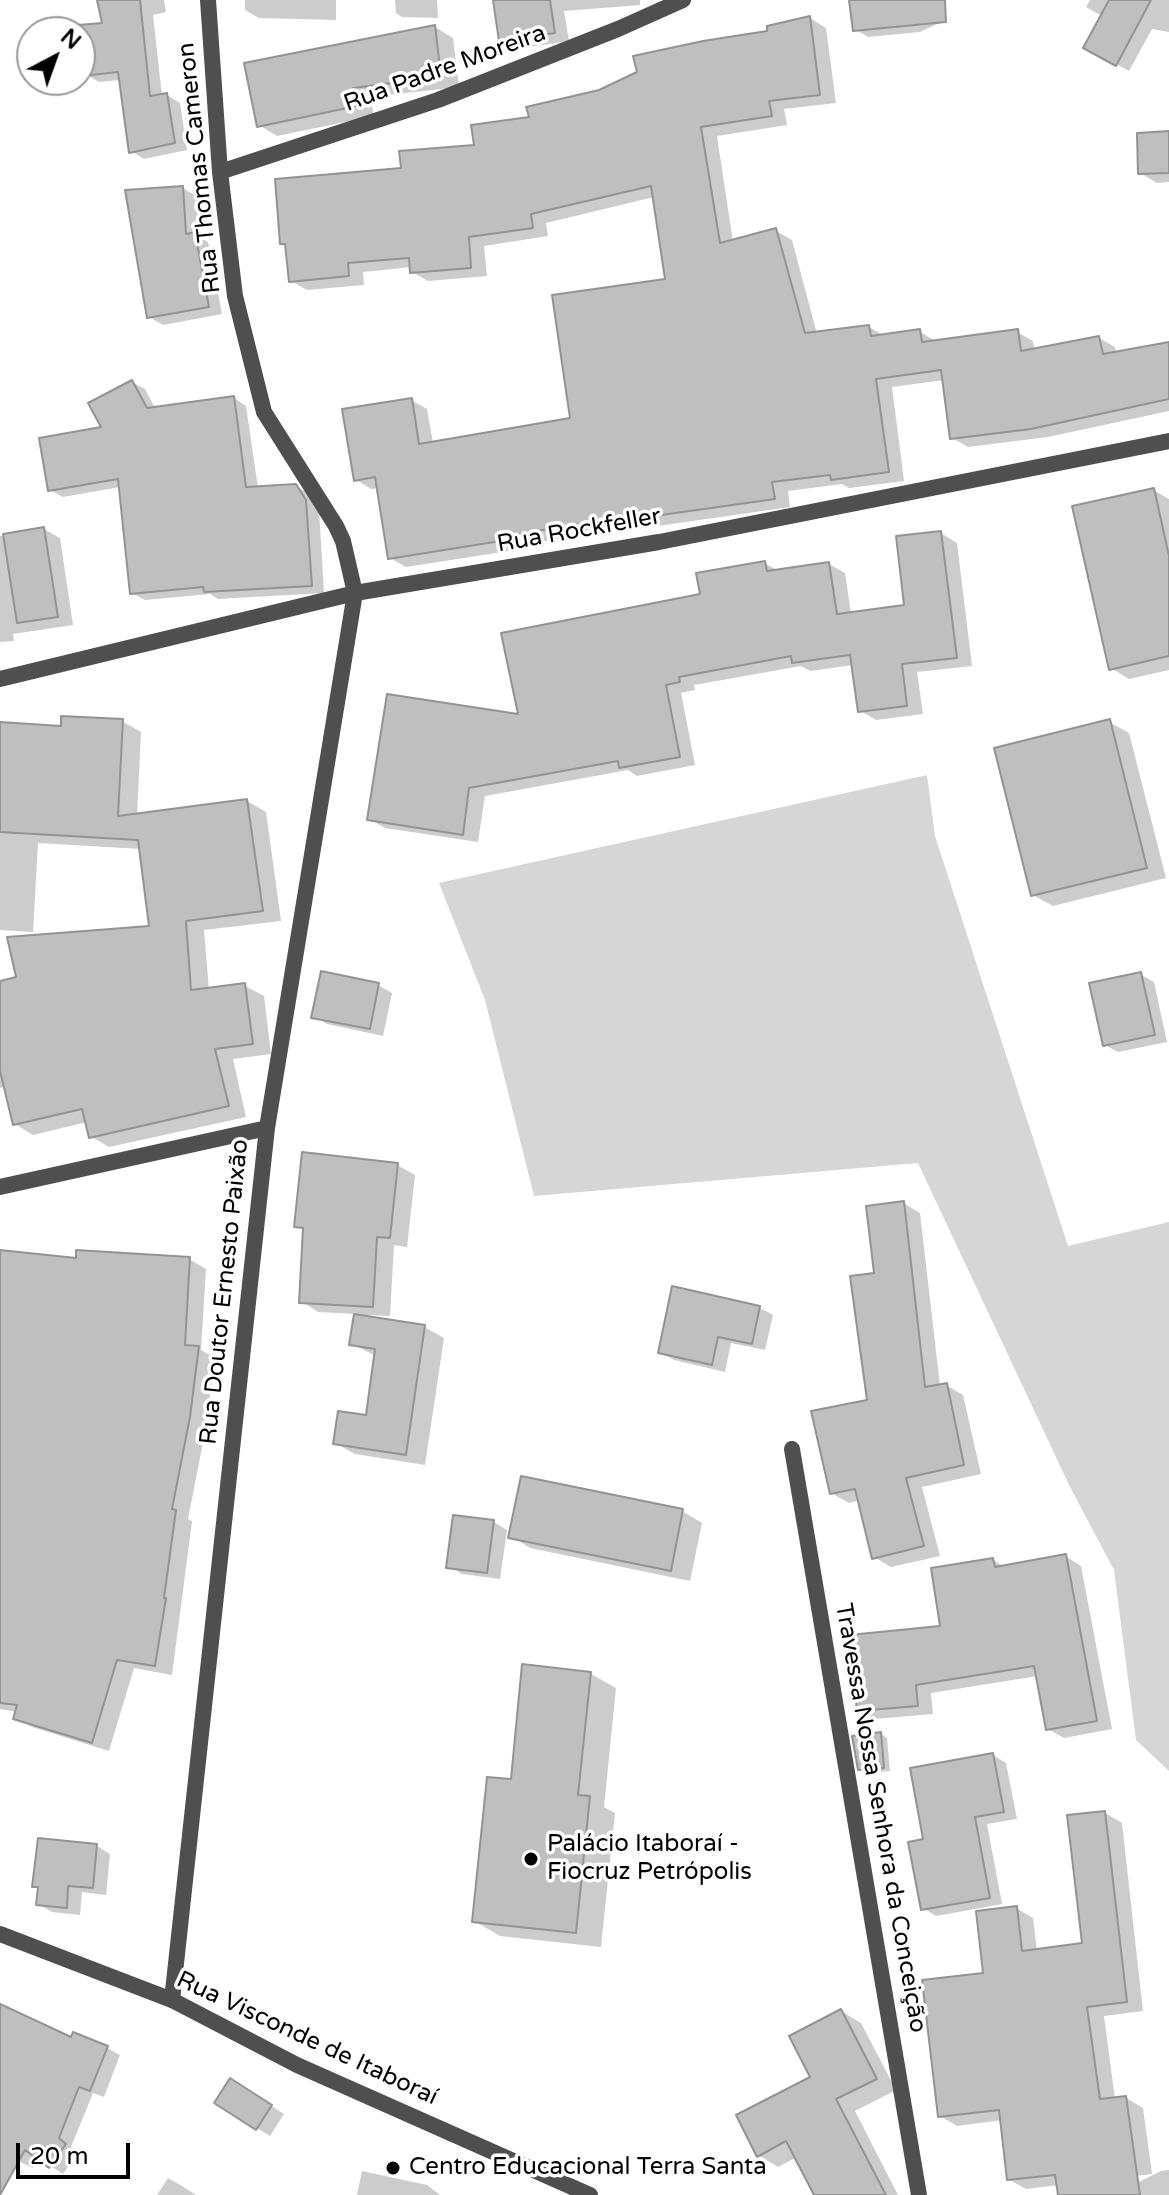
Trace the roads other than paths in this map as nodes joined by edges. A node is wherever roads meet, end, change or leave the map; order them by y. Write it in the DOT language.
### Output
graph roads {
  1 [pos="208,0"];
  2 [pos="683,0"];
  3 [pos="220,172"];
  4 [pos="1169,441"];
  5 [pos="355,593"];
  6 [pos="0,679"];
  7 [pos="267,1128"];
  8 [pos="0,1187"];
  9 [pos="792,1449"];
  10 [pos="0,1934"];
  11 [pos="172,2000"];
  12 [pos="590,2195"];
  13 [pos="919,2195"];
  1 -- 3 [label="street, Rua Thomas Cameron"];
  2 -- 3 [label="street, Rua Padre Moreira"];
  3 -- 5 [label="street, Rua Thomas Cameron"];
  4 -- 5 [label="street, Rua Rockfeller"];
  5 -- 6 [label="street, Rua Rockfeller"];
  5 -- 7 [label="street, Rua Doutor Ernesto Paixão"];
  7 -- 8 [label="street"];
  7 -- 11 [label="street, Rua Doutor Ernesto Paixão"];
  9 -- 13 [label="street, Travessa Nossa Senhora da Conceição"];
  10 -- 11 [label="street, Rua Visconde de Itaboraí"];
  11 -- 12 [label="street, Rua Visconde de Itaboraí"];
}
